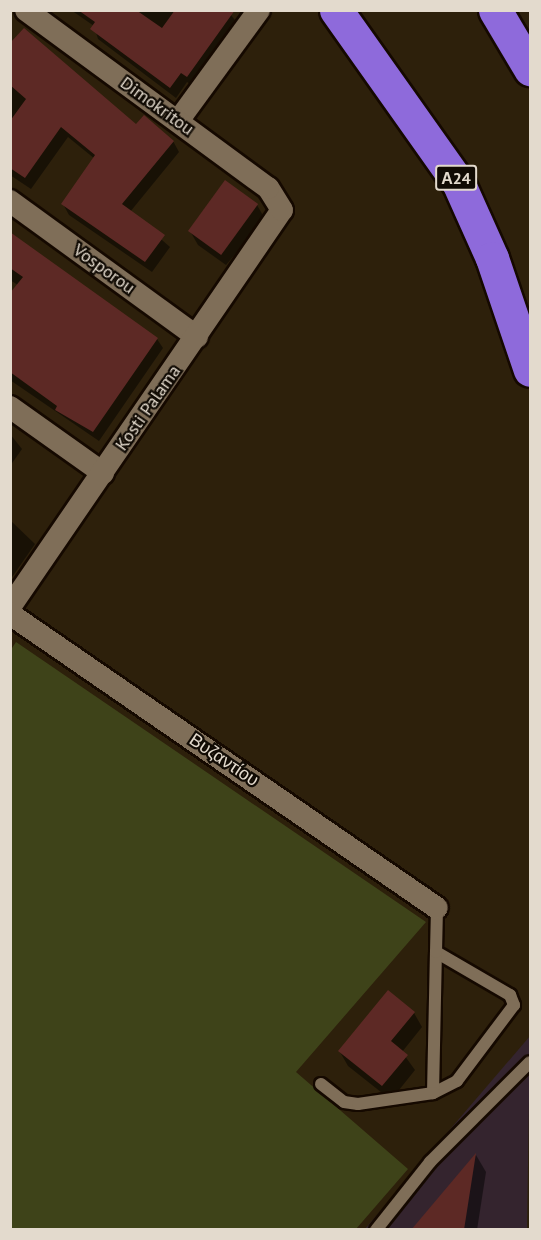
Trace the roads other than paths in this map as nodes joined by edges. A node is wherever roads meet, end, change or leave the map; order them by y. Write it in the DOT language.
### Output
graph roads {
  1 [pos="26,10"];
  2 [pos="259,10"];
  3 [pos="336,10"];
  4 [pos="495,10"];
  5 [pos="531,69"];
  6 [pos="178,121"];
  7 [pos="10,201"];
  8 [pos="282,207"];
  9 [pos="197,337"];
  10 [pos="531,370"];
  11 [pos="10,407"];
  12 [pos="103,473"];
  13 [pos="10,607"];
  14 [pos="10,614"];
  15 [pos="437,908"];
  16 [pos="436,952"];
  17 [pos="531,1062"];
  18 [pos="321,1084"];
  19 [pos="433,1093"];
  20 [pos="376,1230"];
  1 -- 6 [label="street, Dimokritou"];
  2 -- 6 [label="street"];
  3 -- 10 [label="highway, Α24"];
  4 -- 5 [label="highway"];
  6 -- 8 [label="street, Dimokritou"];
  7 -- 9 [label="street, Vosporou"];
  8 -- 9 [label="street, Kosti Palama"];
  9 -- 12 [label="street, Kosti Palama"];
  11 -- 12 [label="street"];
  12 -- 13 [label="street, Kosti Palama"];
  14 -- 15 [label="street, Βυζαντίου"];
  15 -- 16 [label="lane"];
  16 -- 19 [label="lane"];
  16 -- 19 [label="lane"];
  17 -- 20 [label="lane"];
  18 -- 19 [label="lane"];
}
